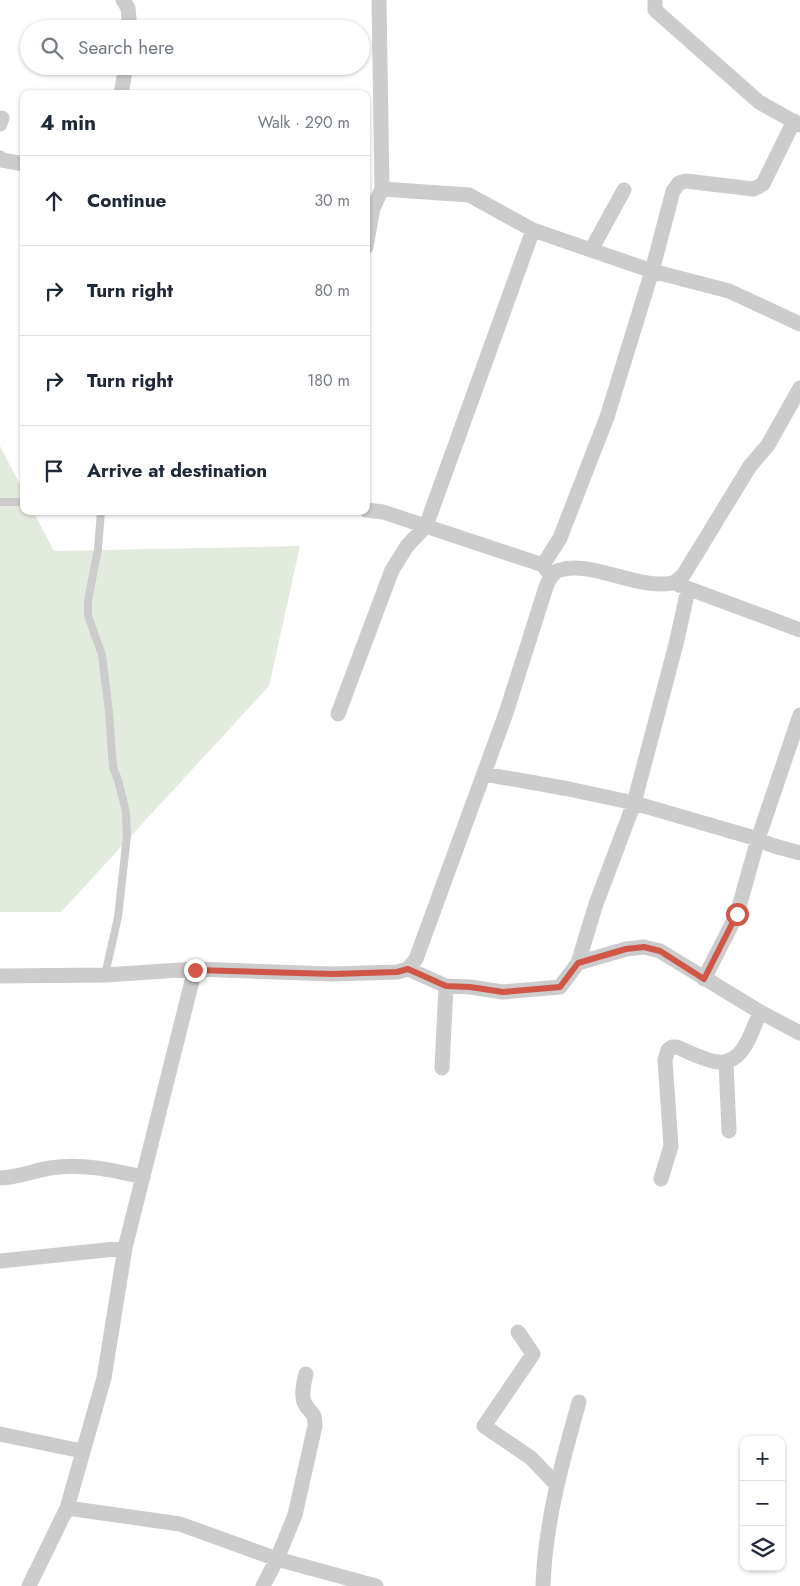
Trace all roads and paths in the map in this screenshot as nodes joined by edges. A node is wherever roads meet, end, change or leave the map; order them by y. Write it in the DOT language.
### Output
graph roads {
  1 [pos="123,0"];
  2 [pos="379,0"];
  3 [pos="655,0"];
  4 [pos="129,20"];
  5 [pos="124,75"];
  6 [pos="122,90"];
  7 [pos="797,123"];
  8 [pos="373,143"];
  9 [pos="0,158"];
  10 [pos="20,163"];
  11 [pos="382,189"];
  12 [pos="624,190"];
  13 [pos="370,209"];
  14 [pos="533,230"];
  15 [pos="591,250"];
  16 [pos="652,272"];
  17 [pos="800,324"];
  18 [pos="800,388"];
  19 [pos="0,502"];
  20 [pos="20,502"];
  21 [pos="370,510"];
  22 [pos="101,515"];
  23 [pos="426,526"];
  24 [pos="547,571"];
  25 [pos="674,583"];
  26 [pos="688,590"];
  27 [pos="800,630"];
  28 [pos="338,714"];
  29 [pos="800,715"];
  30 [pos="484,774"];
  31 [pos="634,804"];
  32 [pos="758,839"];
  33 [pos="800,854"];
  34 [pos="578,963"];
  35 [pos="408,969"];
  36 [pos="195,970"];
  37 [pos="105,975"];
  38 [pos="0,976"];
  39 [pos="704,979"];
  40 [pos="446,986"];
  41 [pos="760,1012"];
  42 [pos="800,1033"];
  43 [pos="726,1062"];
  44 [pos="442,1068"];
  45 [pos="729,1131"];
  46 [pos="143,1177"];
  47 [pos="0,1178"];
  48 [pos="661,1179"];
  49 [pos="125,1248"];
  50 [pos="0,1261"];
  51 [pos="518,1332"];
  52 [pos="306,1374"];
  53 [pos="579,1402"];
  54 [pos="0,1434"];
  55 [pos="82,1451"];
  56 [pos="556,1484"];
  57 [pos="67,1508"];
  58 [pos="277,1559"];
  59 [pos="29,1586"];
  60 [pos="263,1586"];
  61 [pos="376,1586"];
  62 [pos="543,1586"];
  1 -- 4 [label="street"];
  2 -- 8 [label="street"];
  3 -- 7 [label="street"];
  5 -- 6 [label="street"];
  7 -- 16 [label="street"];
  8 -- 11 [label="street"];
  9 -- 10 [label="street"];
  11 -- 13 [label="street"];
  11 -- 14 [label="street"];
  12 -- 15 [label="street"];
  14 -- 15 [label="street"];
  14 -- 23 [label="street"];
  15 -- 16 [label="street"];
  16 -- 17 [label="street"];
  16 -- 24 [label="street"];
  18 -- 25 [label="street"];
  19 -- 20 [label="lane"];
  21 -- 23 [label="street"];
  22 -- 37 [label="lane"];
  23 -- 24 [label="street"];
  23 -- 28 [label="street"];
  24 -- 25 [label="street"];
  24 -- 30 [label="street"];
  25 -- 26 [label="street"];
  26 -- 27 [label="street"];
  26 -- 31 [label="street"];
  29 -- 32 [label="street"];
  30 -- 31 [label="street"];
  30 -- 35 [label="street"];
  31 -- 32 [label="street"];
  31 -- 34 [label="street"];
  32 -- 33 [label="street"];
  32 -- 39 [label="street"];
  34 -- 39 [label="street"];
  34 -- 40 [label="street"];
  35 -- 36 [label="street"];
  35 -- 40 [label="street"];
  36 -- 37 [label="street"];
  36 -- 46 [label="street"];
  37 -- 38 [label="street"];
  39 -- 41 [label="street"];
  40 -- 44 [label="street"];
  41 -- 42 [label="street"];
  41 -- 43 [label="street"];
  43 -- 45 [label="street"];
  43 -- 48 [label="street"];
  46 -- 47 [label="street"];
  46 -- 49 [label="street"];
  49 -- 50 [label="street"];
  49 -- 55 [label="street"];
  51 -- 56 [label="street"];
  52 -- 58 [label="street"];
  53 -- 56 [label="street"];
  54 -- 55 [label="street"];
  55 -- 57 [label="street"];
  56 -- 62 [label="street"];
  57 -- 58 [label="street"];
  57 -- 59 [label="street"];
  58 -- 60 [label="street"];
  58 -- 61 [label="street"];
}
